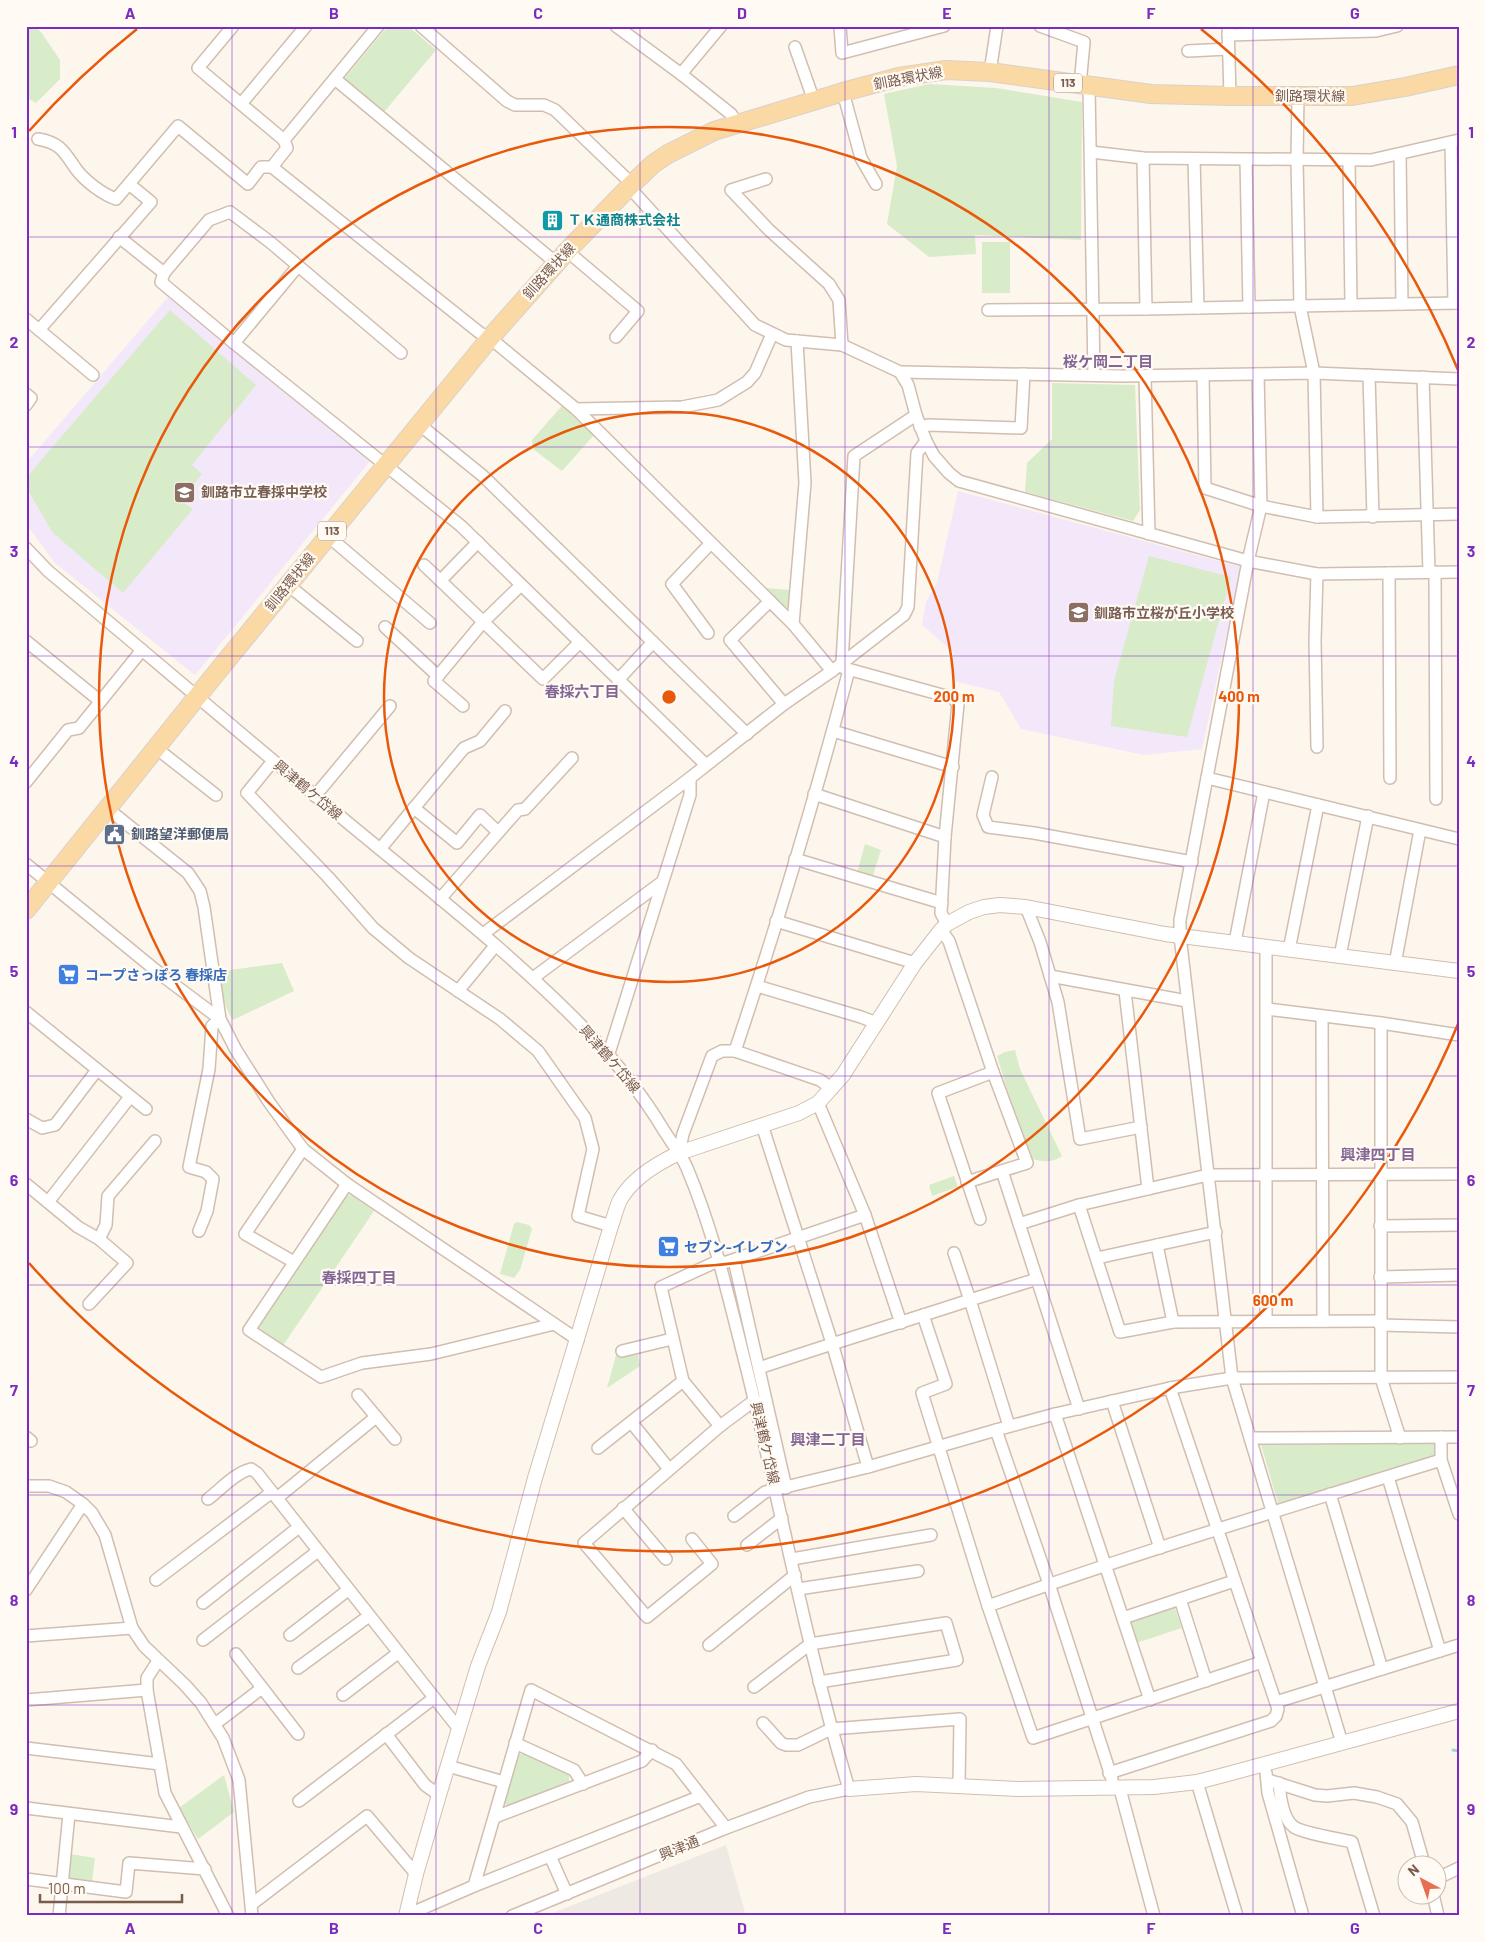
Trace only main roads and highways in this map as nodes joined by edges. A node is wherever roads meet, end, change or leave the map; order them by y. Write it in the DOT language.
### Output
graph roads {
  1 [pos="1459,75"];
  2 [pos="26,910"];
  1 -- 2 [label="main road, 釧路環状線 / 113"];
}
